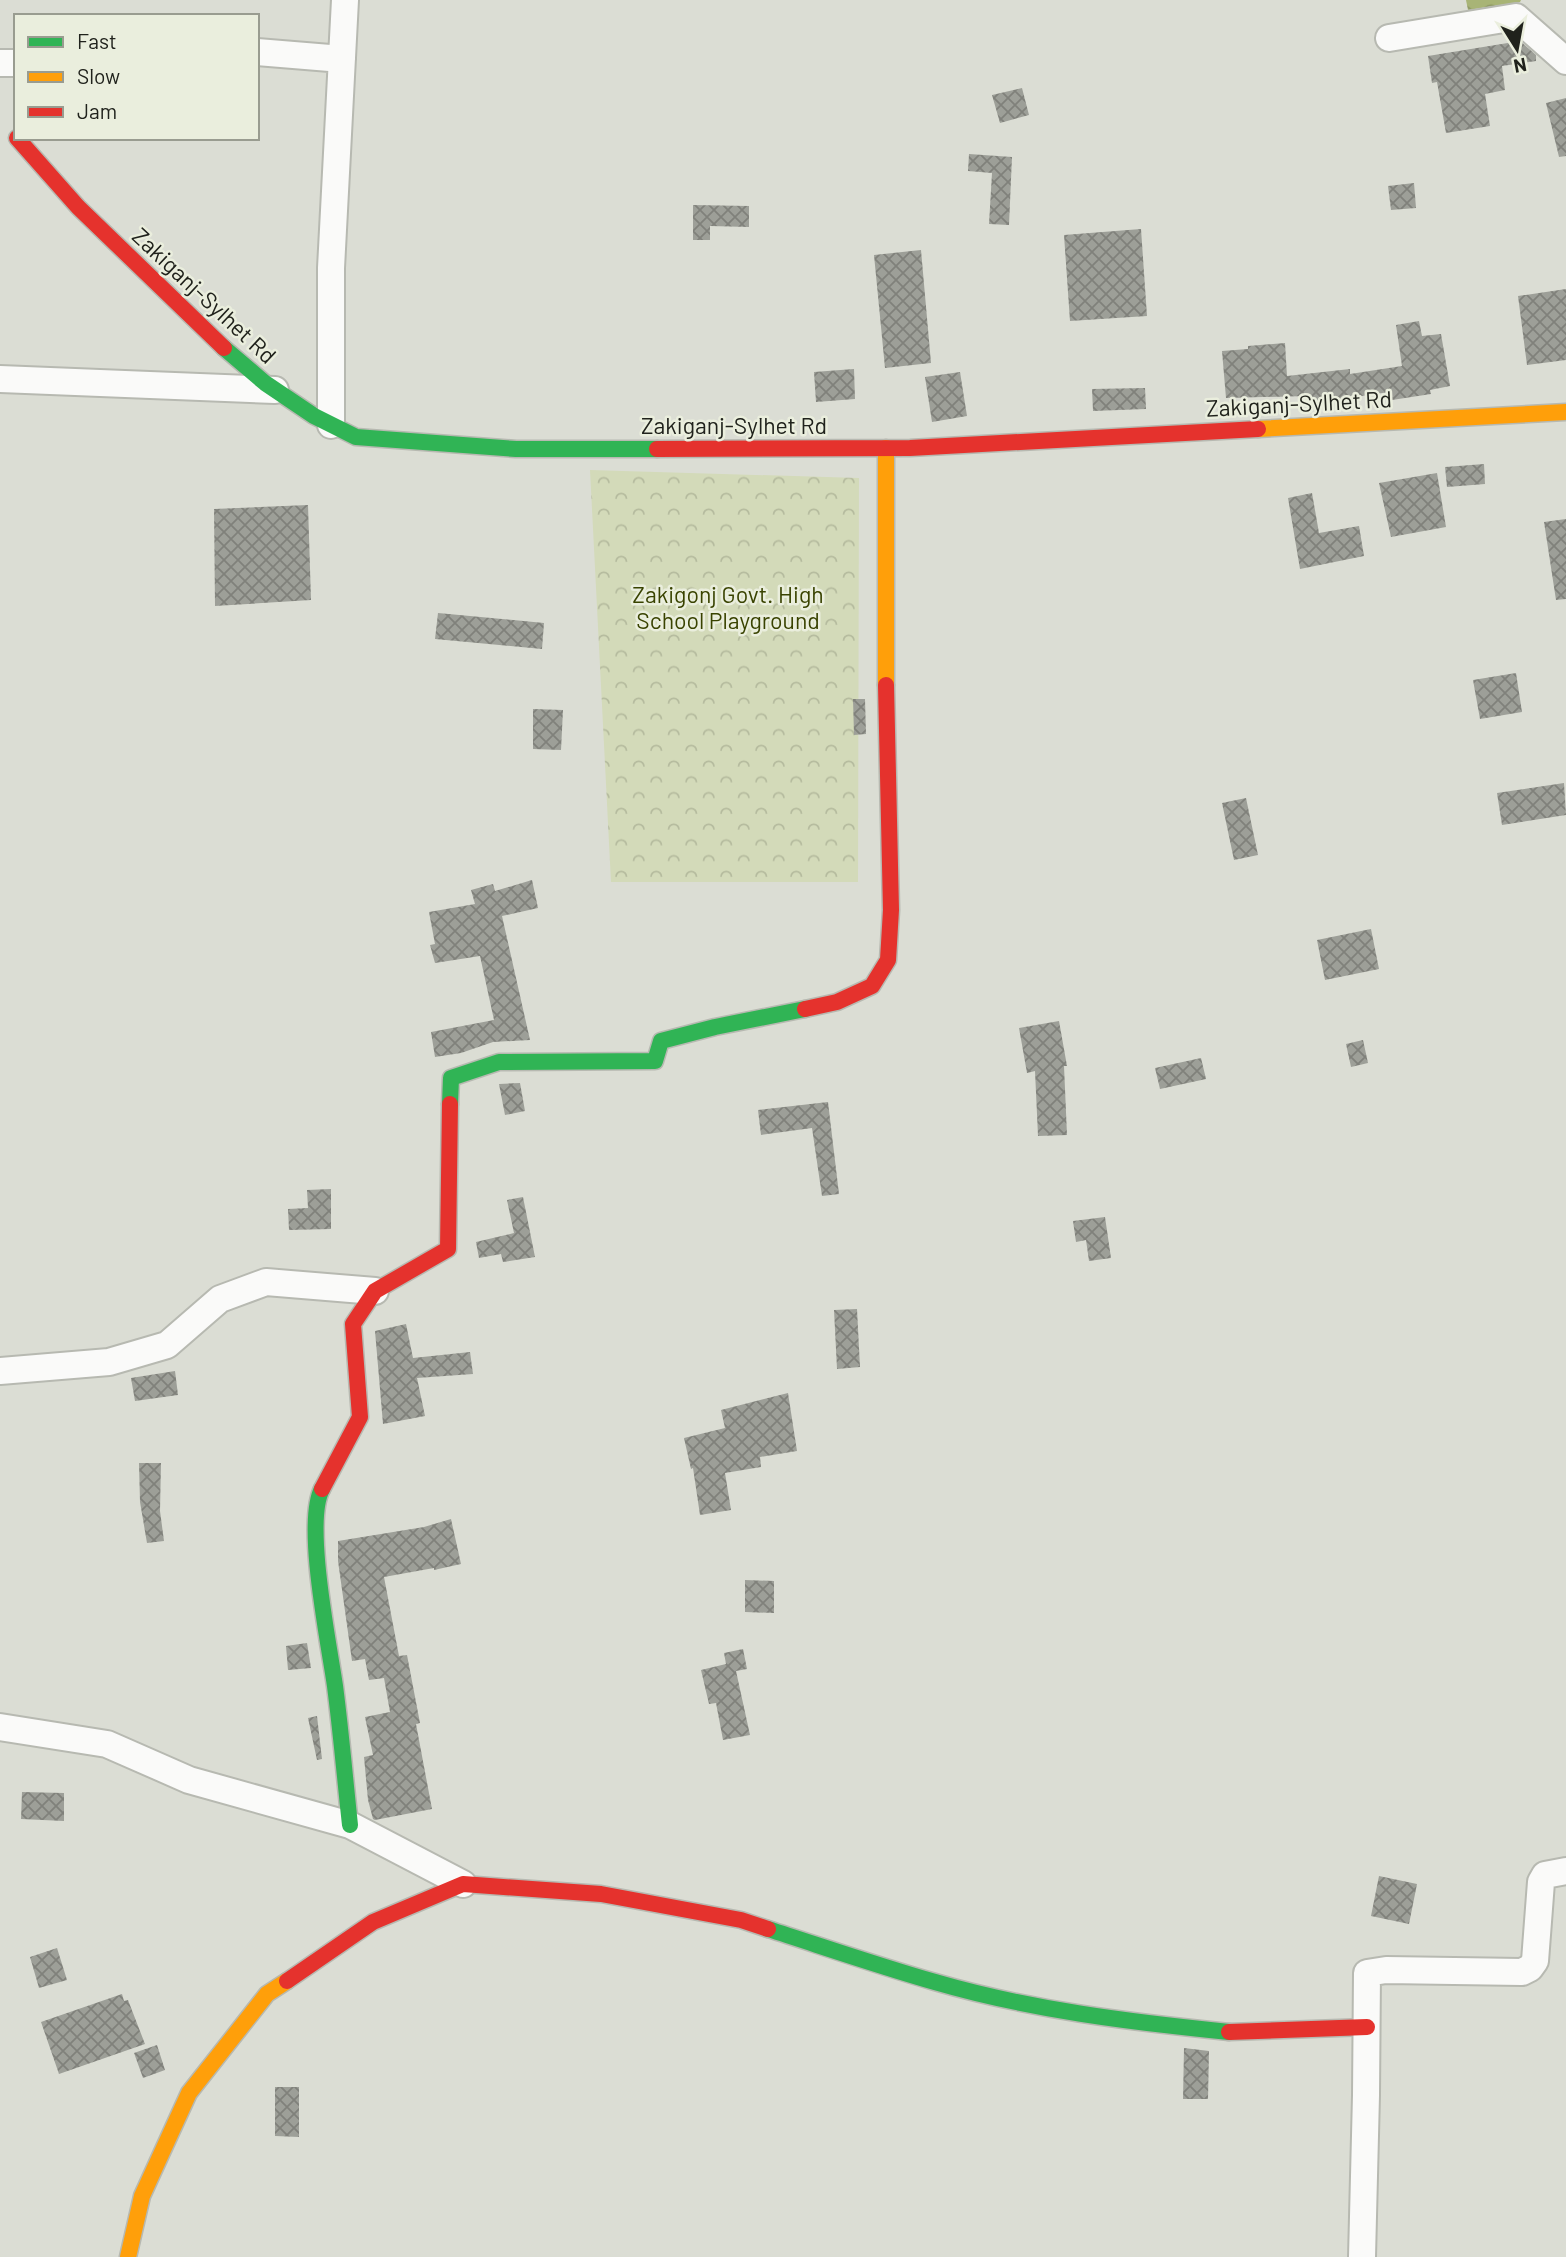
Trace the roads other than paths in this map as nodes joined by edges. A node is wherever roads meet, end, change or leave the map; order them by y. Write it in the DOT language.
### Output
graph roads {
  1 [pos="345,0"];
  2 [pos="1389,38"];
  3 [pos="259,52"];
  4 [pos="342,59"];
  5 [pos="1566,61"];
  6 [pos="18,140"];
  7 [pos="0,379"];
  8 [pos="275,390"];
  9 [pos="1566,412"];
  10 [pos="331,425"];
  11 [pos="886,448"];
  12 [pos="375,1292"];
  13 [pos="0,1371"];
  14 [pos="0,1727"];
  15 [pos="350,1825"];
  16 [pos="1566,1871"];
  17 [pos="463,1884"];
  18 [pos="1367,2027"];
  19 [pos="128,2257"];
  20 [pos="1362,2257"];
  1 -- 4 [label="street"];
  2 -- 5 [label="street"];
  3 -- 4 [label="street"];
  4 -- 10 [label="street"];
  6 -- 8 [label="street, Zakiganj-Sylhet Rd"];
  7 -- 8 [label="street"];
  8 -- 10 [label="street, Zakiganj-Sylhet Rd"];
  9 -- 11 [label="street, Zakiganj-Sylhet Rd"];
  10 -- 11 [label="street, Zakiganj-Sylhet Rd"];
  11 -- 12 [label="street"];
  12 -- 13 [label="street"];
  12 -- 15 [label="street"];
  14 -- 15 [label="street"];
  15 -- 17 [label="street"];
  16 -- 18 [label="street"];
  17 -- 18 [label="street"];
  17 -- 19 [label="street"];
  18 -- 20 [label="street"];
}
